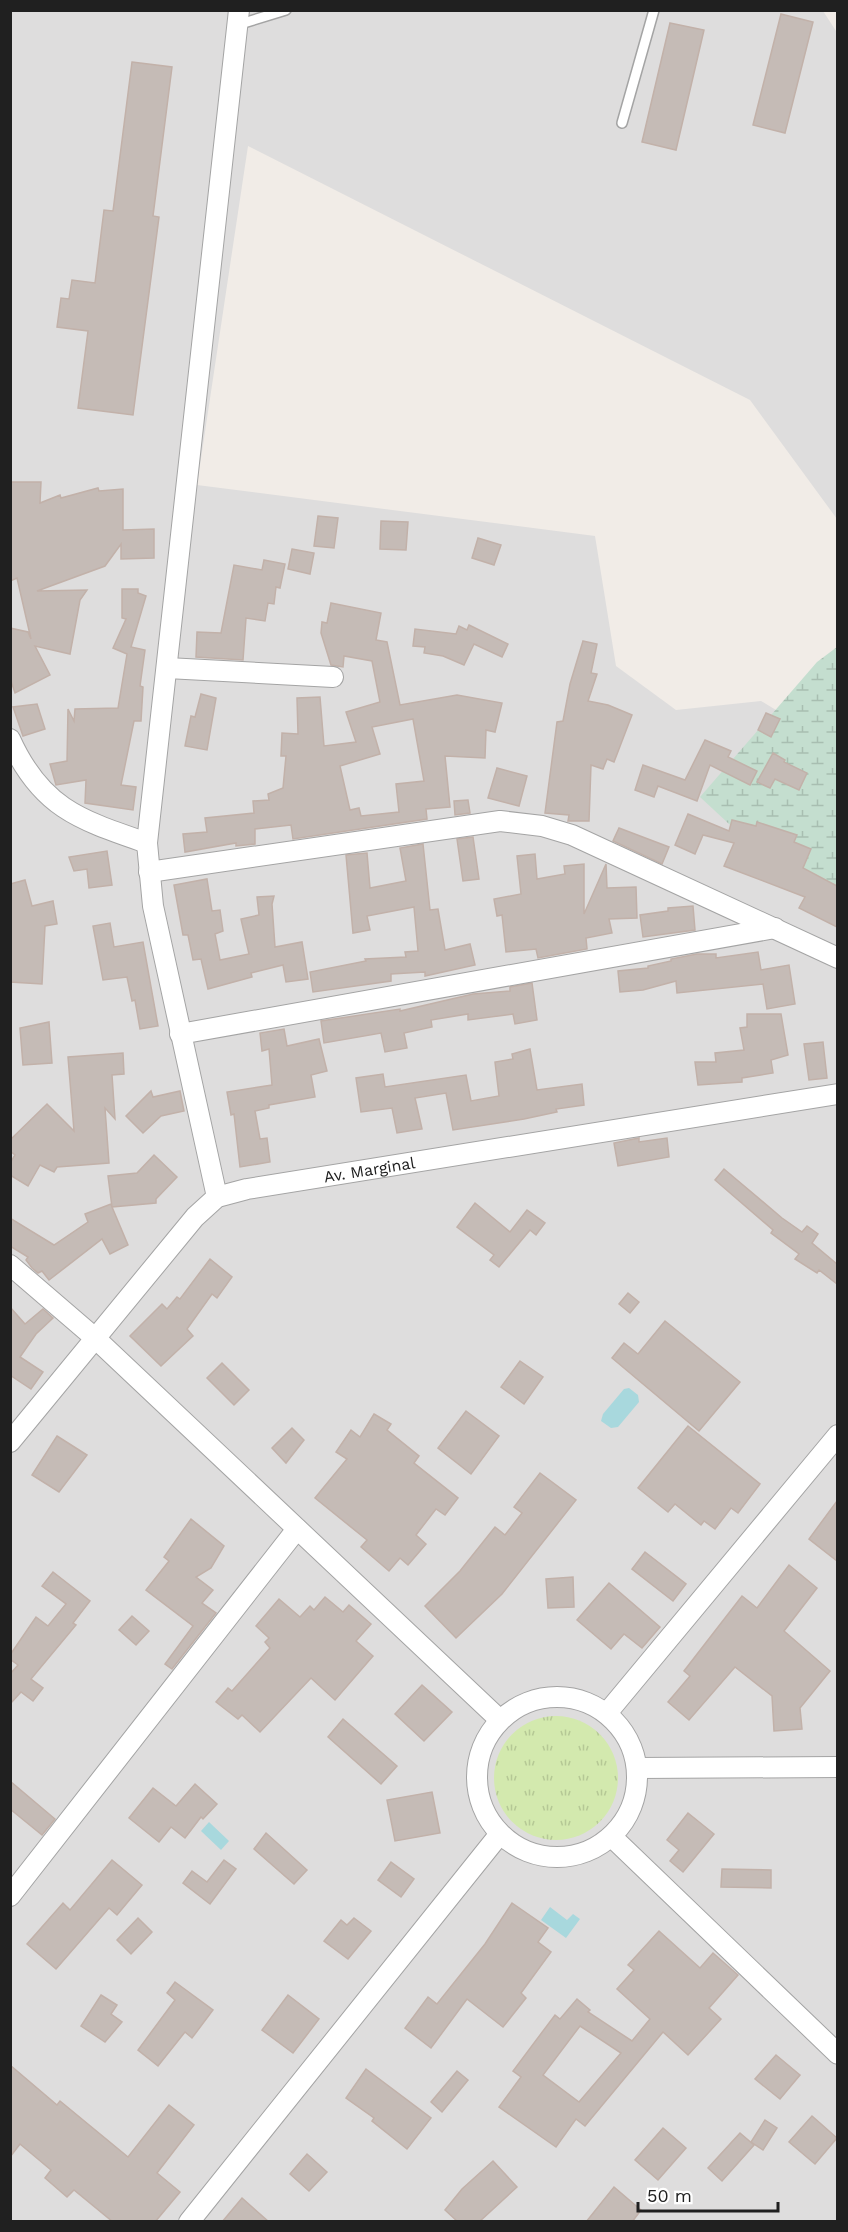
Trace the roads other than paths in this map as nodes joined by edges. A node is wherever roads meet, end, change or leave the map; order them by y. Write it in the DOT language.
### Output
graph roads {
  1 [pos="286,10"];
  2 [pos="654,10"];
  3 [pos="238,18"];
  4 [pos="622,123"];
  5 [pos="167,668"];
  6 [pos="333,677"];
  7 [pos="10,740"];
  8 [pos="147,843"];
  9 [pos="149,872"];
  10 [pos="775,928"];
  11 [pos="837,958"];
  12 [pos="180,1034"];
  13 [pos="837,1094"];
  14 [pos="218,1197"];
  15 [pos="10,1265"];
  16 [pos="95,1338"];
  17 [pos="837,1436"];
  18 [pos="10,1442"];
  19 [pos="297,1529"];
  20 [pos="607,1713"];
  21 [pos="500,1720"];
  22 [pos="837,1767"];
  23 [pos="637,1768"];
  24 [pos="499,1835"];
  25 [pos="612,1837"];
  26 [pos="10,1896"];
  27 [pos="837,2054"];
  28 [pos="189,2222"];
  1 -- 3 [label="lane"];
  2 -- 4 [label="lane"];
  3 -- 5 [label="street"];
  5 -- 6 [label="street"];
  5 -- 8 [label="street"];
  7 -- 8 [label="street"];
  8 -- 9 [label="street"];
  9 -- 10 [label="street"];
  9 -- 12 [label="street"];
  10 -- 11 [label="street"];
  10 -- 12 [label="street"];
  12 -- 14 [label="street"];
  13 -- 14 [label="street, Av. Marginal"];
  14 -- 16 [label="street, Av. Marginal"];
  15 -- 16 [label="street"];
  16 -- 18 [label="street, Av. Marginal"];
  16 -- 19 [label="street"];
  17 -- 20 [label="street"];
  19 -- 21 [label="street"];
  19 -- 26 [label="street"];
  20 -- 21 [label="street"];
  20 -- 23 [label="street"];
  21 -- 24 [label="street"];
  22 -- 23 [label="street"];
  23 -- 25 [label="street"];
  24 -- 25 [label="street"];
  24 -- 28 [label="street"];
  25 -- 27 [label="street"];
}
